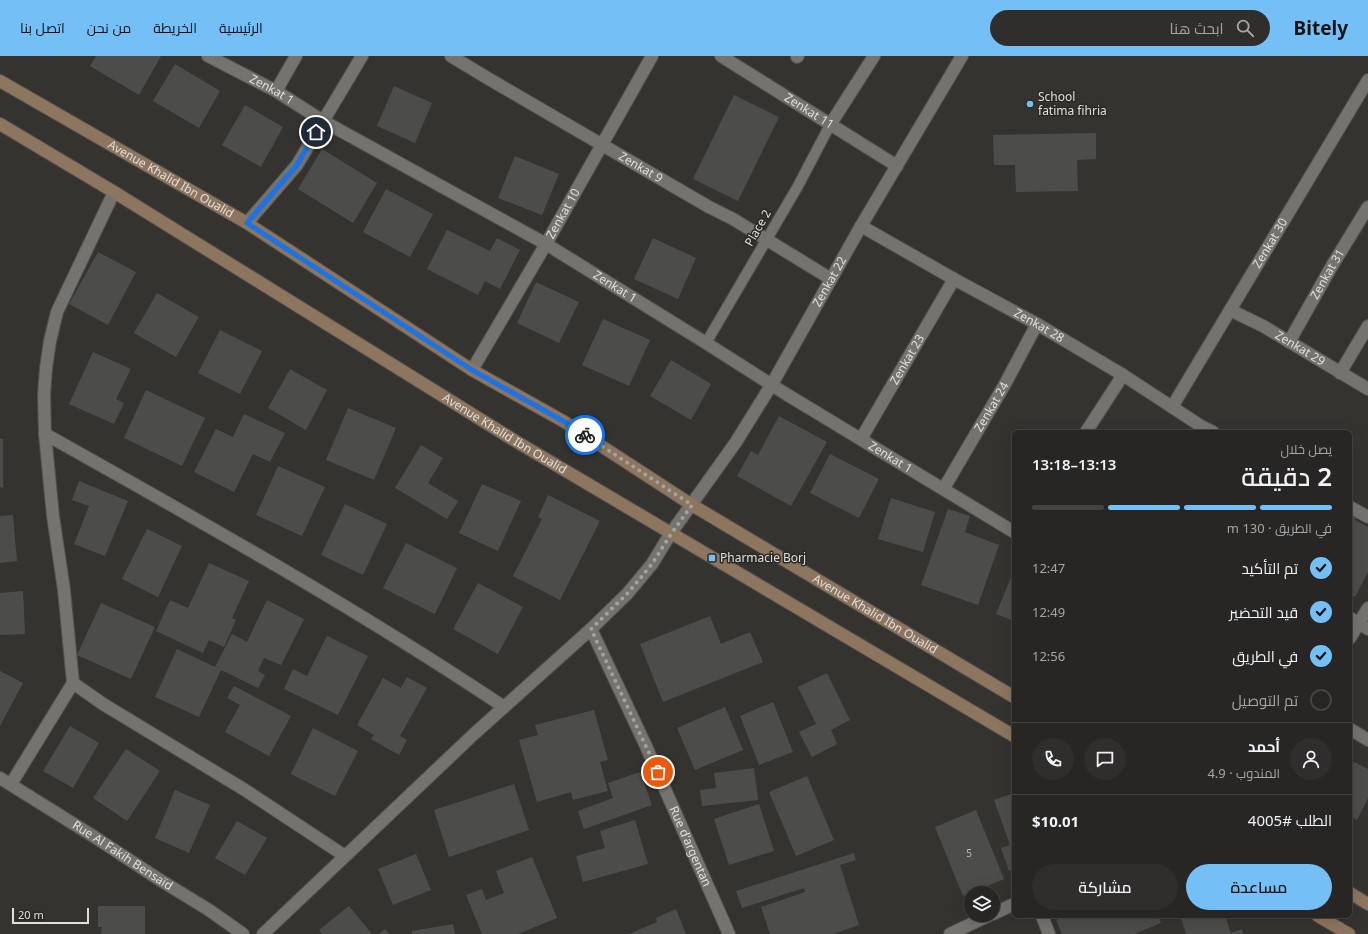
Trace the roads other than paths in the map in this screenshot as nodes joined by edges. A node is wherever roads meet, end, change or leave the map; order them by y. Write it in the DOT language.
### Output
graph roads {
  1 [pos="208,56"];
  2 [pos="296,56"];
  3 [pos="362,56"];
  4 [pos="451,56"];
  5 [pos="652,56"];
  6 [pos="874,56"];
  7 [pos="962,56"];
  8 [pos="723,57"];
  9 [pos="226,60"];
  10 [pos="1368,80"];
  11 [pos="0,81"];
  12 [pos="276,92"];
  13 [pos="323,121"];
  14 [pos="0,124"];
  15 [pos="830,125"];
  16 [pos="602,144"];
  17 [pos="897,166"];
  18 [pos="114,192"];
  19 [pos="1368,207"];
  20 [pos="247,223"];
  21 [pos="861,226"];
  22 [pos="766,239"];
  23 [pos="546,244"];
  24 [pos="831,279"];
  25 [pos="954,279"];
  26 [pos="1230,310"];
  27 [pos="1037,324"];
  28 [pos="1368,326"];
  29 [pos="1289,342"];
  30 [pos="706,343"];
  31 [pos="472,370"];
  32 [pos="1340,373"];
  33 [pos="1123,374"];
  34 [pos="772,384"];
  35 [pos="1368,390"];
  36 [pos="1172,407"];
  37 [pos="1199,429"];
  38 [pos="1087,430"];
  39 [pos="45,434"];
  40 [pos="861,439"];
  41 [pos="944,488"];
  42 [pos="692,505"];
  43 [pos="1352,508"];
  44 [pos="1368,517"];
  45 [pos="1012,531"];
  46 [pos="671,534"];
  47 [pos="1368,608"];
  48 [pos="1359,623"];
  49 [pos="591,629"];
  50 [pos="1352,635"];
  51 [pos="73,682"];
  52 [pos="1012,695"];
  53 [pos="504,707"];
  54 [pos="1352,730"];
  55 [pos="1012,735"];
  56 [pos="1368,740"];
  57 [pos="0,778"];
  58 [pos="11,784"];
  59 [pos="345,856"];
  60 [pos="1352,894"];
  61 [pos="1368,904"];
  62 [pos="1012,905"];
  63 [pos="1000,911"];
  64 [pos="1043,918"];
  65 [pos="1321,918"];
  66 [pos="975,922"];
  67 [pos="243,934"];
  68 [pos="263,934"];
  69 [pos="729,934"];
  70 [pos="950,934"];
  71 [pos="1049,934"];
  72 [pos="1349,934"];
  1 -- 9 [label="street, Zenkat 1"];
  2 -- 12 [label="street"];
  3 -- 13 [label="street"];
  4 -- 16 [label="street, Zenkat 9"];
  5 -- 16 [label="street, Zenkat 10"];
  6 -- 15 [label="street"];
  7 -- 17 [label="street, Zenkat 22"];
  8 -- 15 [label="street, Zenkat 11"];
  9 -- 12 [label="street, Zenkat 1"];
  10 -- 26 [label="street, Zenkat 30"];
  11 -- 20 [label="main road, Avenue Khalid Ibn Oualid"];
  12 -- 13 [label="street, Zenkat 1"];
  13 -- 20 [label="street"];
  13 -- 23 [label="street, Zenkat 1"];
  14 -- 18 [label="main road, Avenue Khalid Ibn Oualid"];
  15 -- 17 [label="street, Zenkat 11"];
  15 -- 22 [label="lane, Place 2"];
  16 -- 22 [label="street, Zenkat 9"];
  16 -- 23 [label="street, Zenkat 10"];
  17 -- 21 [label="street, Zenkat 22"];
  18 -- 39 [label="street"];
  18 -- 46 [label="main road, Avenue Khalid Ibn Oualid"];
  19 -- 29 [label="street, Zenkat 31"];
  20 -- 31 [label="main road, Avenue Khalid Ibn Oualid"];
  21 -- 24 [label="street, Zenkat 22"];
  21 -- 25 [label="street, Zenkat 28"];
  22 -- 24 [label="street, Zenkat 9"];
  22 -- 30 [label="lane, Place 2"];
  23 -- 30 [label="street, Zenkat 1"];
  23 -- 31 [label="street, Zenkat 10"];
  24 -- 34 [label="street, Zenkat 22"];
  25 -- 27 [label="street, Zenkat 28"];
  25 -- 40 [label="street, Zenkat 23"];
  26 -- 29 [label="street, Zenkat 29"];
  26 -- 36 [label="street, Zenkat 30"];
  27 -- 33 [label="street, Zenkat 28"];
  27 -- 41 [label="street, Zenkat 24"];
  28 -- 32 [label="street"];
  29 -- 32 [label="street, Zenkat 29"];
  30 -- 34 [label="street, Zenkat 1"];
  31 -- 42 [label="main road, Avenue Khalid Ibn Oualid"];
  32 -- 35 [label="street, Zenkat 29"];
  33 -- 36 [label="street, Zenkat 28"];
  33 -- 38 [label="street"];
  34 -- 40 [label="street, Zenkat 1"];
  34 -- 42 [label="street, Zenkat 22"];
  36 -- 37 [label="street, Zenkat 28"];
  39 -- 51 [label="street"];
  39 -- 53 [label="street"];
  40 -- 41 [label="street, Zenkat 1"];
  41 -- 45 [label="street, Zenkat 1"];
  42 -- 46 [label="street, Zenkat 22"];
  42 -- 52 [label="main road, Avenue Khalid Ibn Oualid"];
  43 -- 44 [label="street"];
  46 -- 49 [label="street, Zenkat 22"];
  46 -- 55 [label="main road, Avenue Khalid Ibn Oualid"];
  47 -- 48 [label="street"];
  48 -- 50 [label="street"];
  49 -- 53 [label="street, Zenkat 22"];
  49 -- 69 [label="street, Rue d'argentan"];
  51 -- 58 [label="street"];
  51 -- 59 [label="street"];
  53 -- 59 [label="street, Zenkat 22"];
  54 -- 56 [label="street"];
  57 -- 58 [label="street, Rue Al Fakih Bensaïd"];
  58 -- 67 [label="street, Rue Al Fakih Bensaïd"];
  59 -- 68 [label="street, Zenkat 22"];
  60 -- 61 [label="main road"];
  62 -- 63 [label="street"];
  64 -- 71 [label="street"];
  65 -- 72 [label="main road"];
  66 -- 70 [label="street"];
}
